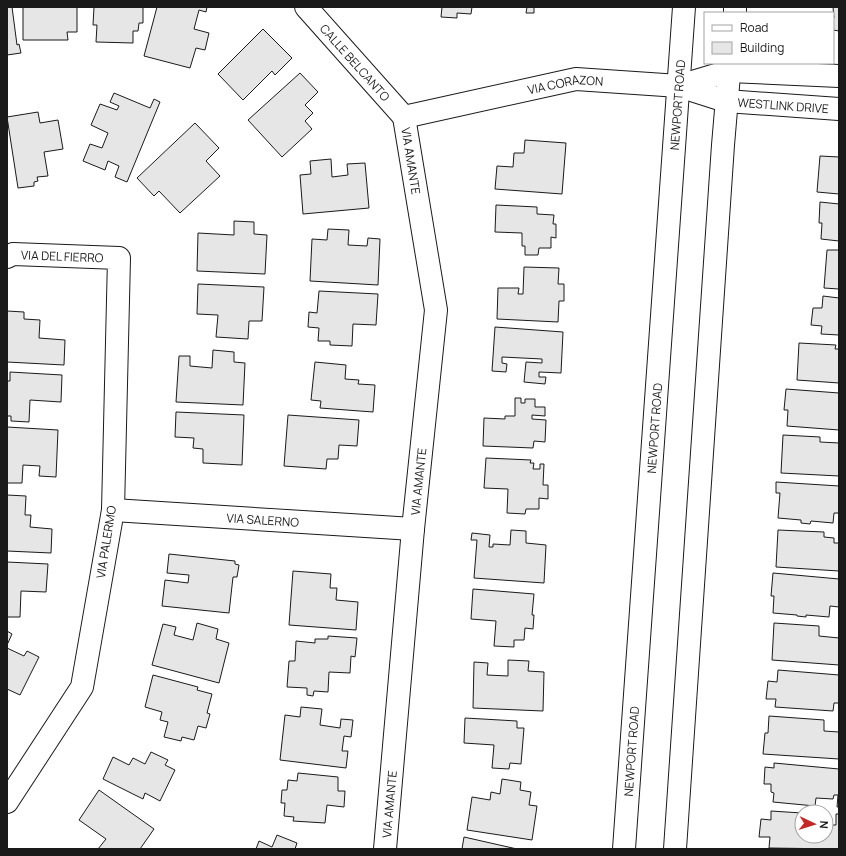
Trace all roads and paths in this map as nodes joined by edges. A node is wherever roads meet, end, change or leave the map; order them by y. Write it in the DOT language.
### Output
graph roads {
  1 [pos="306,7"];
  2 [pos="684,7"];
  3 [pos="730,67"];
  4 [pos="839,76"];
  5 [pos="679,86"];
  6 [pos="726,101"];
  7 [pos="839,109"];
  8 [pos="404,117"];
  9 [pos="7,257"];
  10 [pos="119,258"];
  11 [pos="113,510"];
  12 [pos="413,529"];
  13 [pos="7,802"];
  14 [pos="385,849"];
  15 [pos="624,849"];
  16 [pos="676,849"];
  1 -- 8 [label="street, CALLE BELCANTO"];
  2 -- 5 [label="street, NEWPORT ROAD"];
  3 -- 4 [label="street"];
  3 -- 5 [label="street"];
  3 -- 6 [label="street"];
  5 -- 6 [label="street, VIA CORAZON"];
  5 -- 8 [label="street, VIA CORAZON"];
  5 -- 15 [label="street, NEWPORT ROAD"];
  6 -- 7 [label="street, WESTLINK DRIVE"];
  6 -- 16 [label="street"];
  8 -- 12 [label="street, VIA AMANTE"];
  9 -- 10 [label="street, VIA DEL FIERRO"];
  10 -- 11 [label="street, VIA PALERMO"];
  11 -- 12 [label="street, VIA SALERNO"];
  11 -- 13 [label="street, VIA PALERMO"];
  12 -- 14 [label="street, VIA AMANTE"];
}
